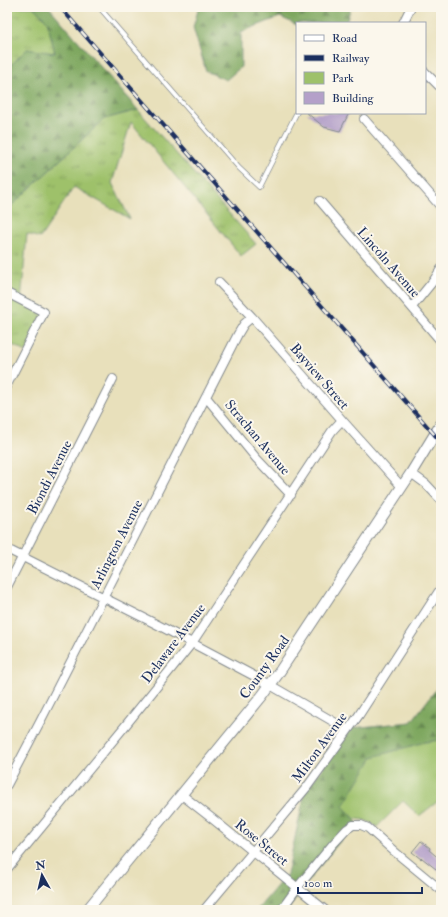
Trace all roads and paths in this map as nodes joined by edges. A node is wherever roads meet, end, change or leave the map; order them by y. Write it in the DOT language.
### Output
graph roads {
  1 [pos="99,7"];
  2 [pos="412,7"];
  3 [pos="404,22"];
  4 [pos="426,73"];
  5 [pos="441,88"];
  6 [pos="296,114"];
  7 [pos="364,119"];
  8 [pos="320,201"];
  9 [pos="441,208"];
  10 [pos="441,269"];
  11 [pos="219,282"];
  12 [pos="7,293"];
  13 [pos="412,307"];
  14 [pos="252,317"];
  15 [pos="439,339"];
  16 [pos="113,379"];
  17 [pos="7,385"];
  18 [pos="206,397"];
  19 [pos="342,420"];
  20 [pos="441,424"];
  21 [pos="411,473"];
  22 [pos="402,487"];
  23 [pos="290,495"];
  24 [pos="441,500"];
  25 [pos="7,549"];
  26 [pos="23,557"];
  27 [pos="7,587"];
  28 [pos="441,588"];
  29 [pos="103,598"];
  30 [pos="192,643"];
  31 [pos="270,685"];
  32 [pos="348,730"];
  33 [pos="7,785"];
  34 [pos="182,795"];
  35 [pos="253,851"];
  36 [pos="7,869"];
  37 [pos="297,888"];
  38 [pos="441,890"];
  39 [pos="87,910"];
  40 [pos="204,910"];
  41 [pos="281,910"];
  42 [pos="325,910"];
  1 -- 6 [label="lane"];
  2 -- 3 [label="street"];
  4 -- 5 [label="street"];
  7 -- 9 [label="street"];
  8 -- 13 [label="street, Lincoln Avenue"];
  10 -- 13 [label="street"];
  11 -- 14 [label="street, Bayview Street"];
  12 -- 17 [label="street"];
  13 -- 15 [label="street, Lincoln Avenue"];
  14 -- 18 [label="street, Arlington Avenue"];
  14 -- 19 [label="street, Bayview Street"];
  16 -- 26 [label="street, Biondi Avenue"];
  18 -- 23 [label="street, Strachan Avenue"];
  18 -- 29 [label="street, Arlington Avenue"];
  19 -- 22 [label="street, Bayview Street"];
  19 -- 23 [label="street, Delaware Avenue"];
  20 -- 21 [label="street, County Road"];
  21 -- 22 [label="street, County Road"];
  21 -- 24 [label="street"];
  22 -- 31 [label="street, County Road"];
  23 -- 30 [label="street, Delaware Avenue"];
  25 -- 26 [label="street"];
  26 -- 27 [label="street, Biondi Avenue"];
  26 -- 29 [label="street"];
  28 -- 32 [label="street, Milton Avenue"];
  29 -- 30 [label="street"];
  29 -- 33 [label="street, Arlington Avenue"];
  30 -- 31 [label="street"];
  30 -- 36 [label="street, Delaware Avenue"];
  31 -- 32 [label="street"];
  31 -- 34 [label="street, County Road"];
  32 -- 35 [label="street, Milton Avenue"];
  34 -- 35 [label="street, Rose Street"];
  34 -- 39 [label="street, County Road"];
  35 -- 37 [label="street, Rose Street"];
  35 -- 40 [label="street, Milton Avenue"];
  37 -- 38 [label="street"];
  37 -- 41 [label="street"];
  37 -- 42 [label="street, Rose Street"];
}
